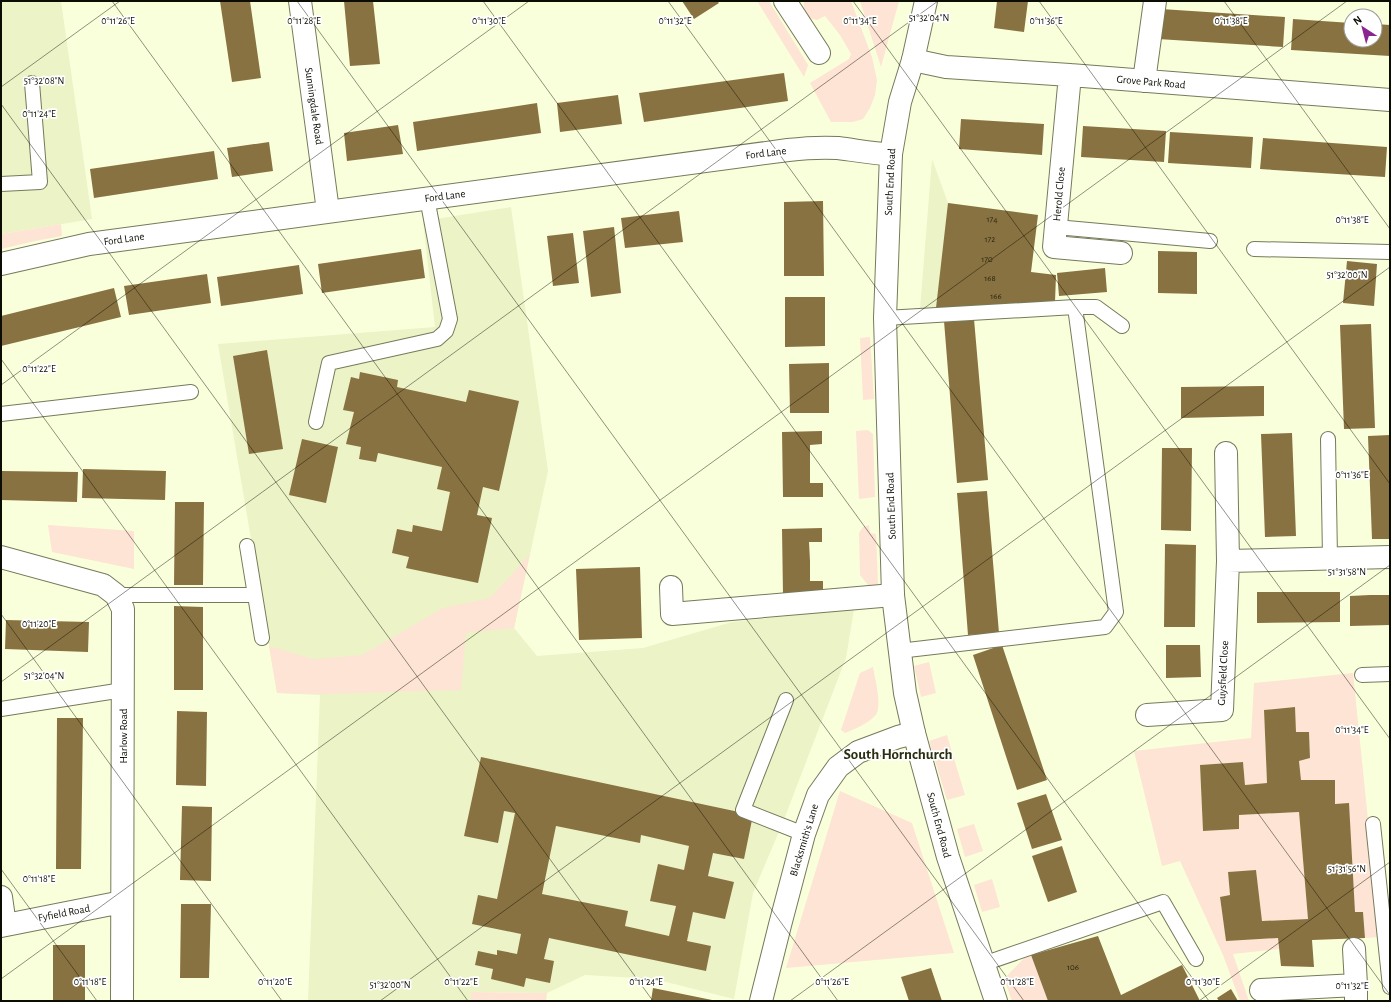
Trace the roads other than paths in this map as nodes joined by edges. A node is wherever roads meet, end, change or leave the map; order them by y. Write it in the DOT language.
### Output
graph roads {
  1 [pos="300,1"];
  2 [pos="785,1"];
  3 [pos="926,1"];
  4 [pos="1156,1"];
  5 [pos="819,53"];
  6 [pos="912,60"];
  7 [pos="1070,75"];
  8 [pos="1144,81"];
  9 [pos="32,83"];
  10 [pos="1390,100"];
  11 [pos="891,154"];
  12 [pos="1,184"];
  13 [pos="427,198"];
  14 [pos="328,211"];
  15 [pos="1056,227"];
  16 [pos="1210,241"];
  17 [pos="1254,249"];
  18 [pos="1390,252"];
  19 [pos="1121,253"];
  20 [pos="1,264"];
  21 [pos="1075,307"];
  22 [pos="885,318"];
  23 [pos="1122,326"];
  24 [pos="191,392"];
  25 [pos="1,414"];
  26 [pos="316,422"];
  27 [pos="1328,439"];
  28 [pos="1226,453"];
  29 [pos="247,546"];
  30 [pos="1,557"];
  31 [pos="1390,557"];
  32 [pos="1330,558"];
  33 [pos="1228,560"];
  34 [pos="671,587"];
  35 [pos="116,595"];
  36 [pos="893,595"];
  37 [pos="255,596"];
  38 [pos="262,638"];
  39 [pos="899,651"];
  40 [pos="1390,674"];
  41 [pos="1362,675"];
  42 [pos="123,690"];
  43 [pos="786,700"];
  44 [pos="1,709"];
  45 [pos="1147,715"];
  46 [pos="914,733"];
  47 [pos="1373,824"];
  48 [pos="804,834"];
  49 [pos="1,897"];
  50 [pos="122,902"];
  51 [pos="3,925"];
  52 [pos="1354,949"];
  53 [pos="1196,959"];
  54 [pos="983,964"];
  55 [pos="1390,987"];
  56 [pos="1261,990"];
  57 [pos="1356,993"];
  58 [pos="122,1001"];
  59 [pos="761,1001"];
  60 [pos="996,1001"];
  1 -- 14 [label="street, Sunningdale Road"];
  2 -- 5 [label="street"];
  3 -- 6 [label="street, South End Road"];
  4 -- 8 [label="street"];
  6 -- 7 [label="street, Grove Park Road"];
  6 -- 11 [label="street, South End Road"];
  7 -- 8 [label="street, Grove Park Road"];
  7 -- 15 [label="street, Herold Close"];
  8 -- 10 [label="street, Grove Park Road"];
  9 -- 12 [label="lane"];
  11 -- 13 [label="street, Ford Lane"];
  11 -- 22 [label="street, South End Road"];
  13 -- 14 [label="street, Ford Lane"];
  13 -- 26 [label="lane"];
  14 -- 20 [label="street, Ford Lane"];
  15 -- 16 [label="lane"];
  15 -- 19 [label="street, Herold Close"];
  17 -- 18 [label="lane"];
  21 -- 22 [label="lane"];
  21 -- 23 [label="lane"];
  21 -- 39 [label="lane"];
  22 -- 36 [label="street, South End Road"];
  24 -- 25 [label="lane"];
  27 -- 32 [label="lane"];
  28 -- 33 [label="street, Guysfield Close"];
  29 -- 37 [label="lane"];
  30 -- 35 [label="street"];
  31 -- 32 [label="street"];
  32 -- 33 [label="street"];
  33 -- 45 [label="street, Guysfield Close"];
  34 -- 36 [label="street"];
  35 -- 37 [label="lane"];
  35 -- 42 [label="street, Harlow Road"];
  36 -- 39 [label="street, South End Road"];
  37 -- 38 [label="lane"];
  39 -- 46 [label="street, South End Road"];
  40 -- 41 [label="lane"];
  42 -- 44 [label="lane"];
  42 -- 50 [label="street, Harlow Road"];
  43 -- 48 [label="lane"];
  46 -- 48 [label="street, Blacksmith's Lane"];
  46 -- 54 [label="street, South End Road"];
  47 -- 55 [label="lane"];
  48 -- 59 [label="street, Blacksmith's Lane"];
  49 -- 51 [label="street, Fyfield Road"];
  50 -- 51 [label="street, Fyfield Road"];
  50 -- 58 [label="street, Harlow Road"];
  52 -- 57 [label="street"];
  53 -- 54 [label="lane"];
  54 -- 60 [label="street, South End Road"];
  56 -- 57 [label="street"];
}
